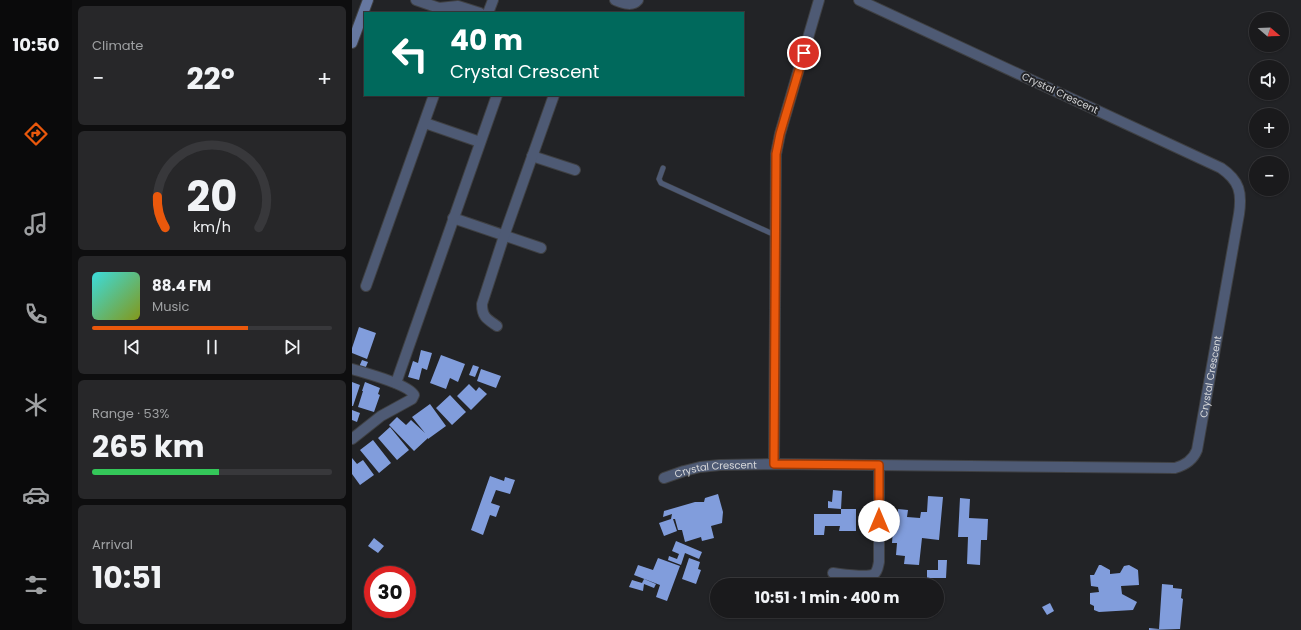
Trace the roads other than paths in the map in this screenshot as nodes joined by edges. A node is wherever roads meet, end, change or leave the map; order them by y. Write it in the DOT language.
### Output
graph roads {
  1 [pos="368,0"];
  2 [pos="416,0"];
  3 [pos="493,0"];
  4 [pos="615,0"];
  5 [pos="638,0"];
  6 [pos="819,0"];
  7 [pos="859,0"];
  8 [pos="456,3"];
  9 [pos="478,12"];
  10 [pos="488,12"];
  11 [pos="352,43"];
  12 [pos="434,96"];
  13 [pos="496,96"];
  14 [pos="554,96"];
  15 [pos="425,123"];
  16 [pos="480,142"];
  17 [pos="532,156"];
  18 [pos="663,168"];
  19 [pos="575,170"];
  20 [pos="454,218"];
  21 [pos="775,235"];
  22 [pos="504,236"];
  23 [pos="541,248"];
  24 [pos="366,286"];
  25 [pos="497,326"];
  26 [pos="352,369"];
  27 [pos="396,384"];
  28 [pos="352,439"];
  29 [pos="774,464"];
  30 [pos="879,465"];
  31 [pos="664,478"];
  32 [pos="834,573"];
  1 -- 11 [label="street"];
  2 -- 8 [label="street"];
  3 -- 10 [label="street"];
  4 -- 5 [label="street"];
  6 -- 21 [label="street"];
  7 -- 30 [label="street, Crystal Crescent"];
  8 -- 9 [label="street"];
  12 -- 15 [label="street"];
  13 -- 16 [label="street"];
  14 -- 17 [label="street"];
  15 -- 16 [label="street"];
  15 -- 24 [label="street"];
  16 -- 20 [label="street"];
  17 -- 19 [label="street"];
  17 -- 22 [label="street"];
  18 -- 21 [label="lane"];
  20 -- 22 [label="street"];
  20 -- 27 [label="street"];
  21 -- 29 [label="street"];
  22 -- 23 [label="street"];
  22 -- 25 [label="street"];
  26 -- 27 [label="street"];
  27 -- 28 [label="street"];
  29 -- 30 [label="street, Crystal Crescent"];
  29 -- 31 [label="street, Crystal Crescent"];
  30 -- 32 [label="street"];
}
